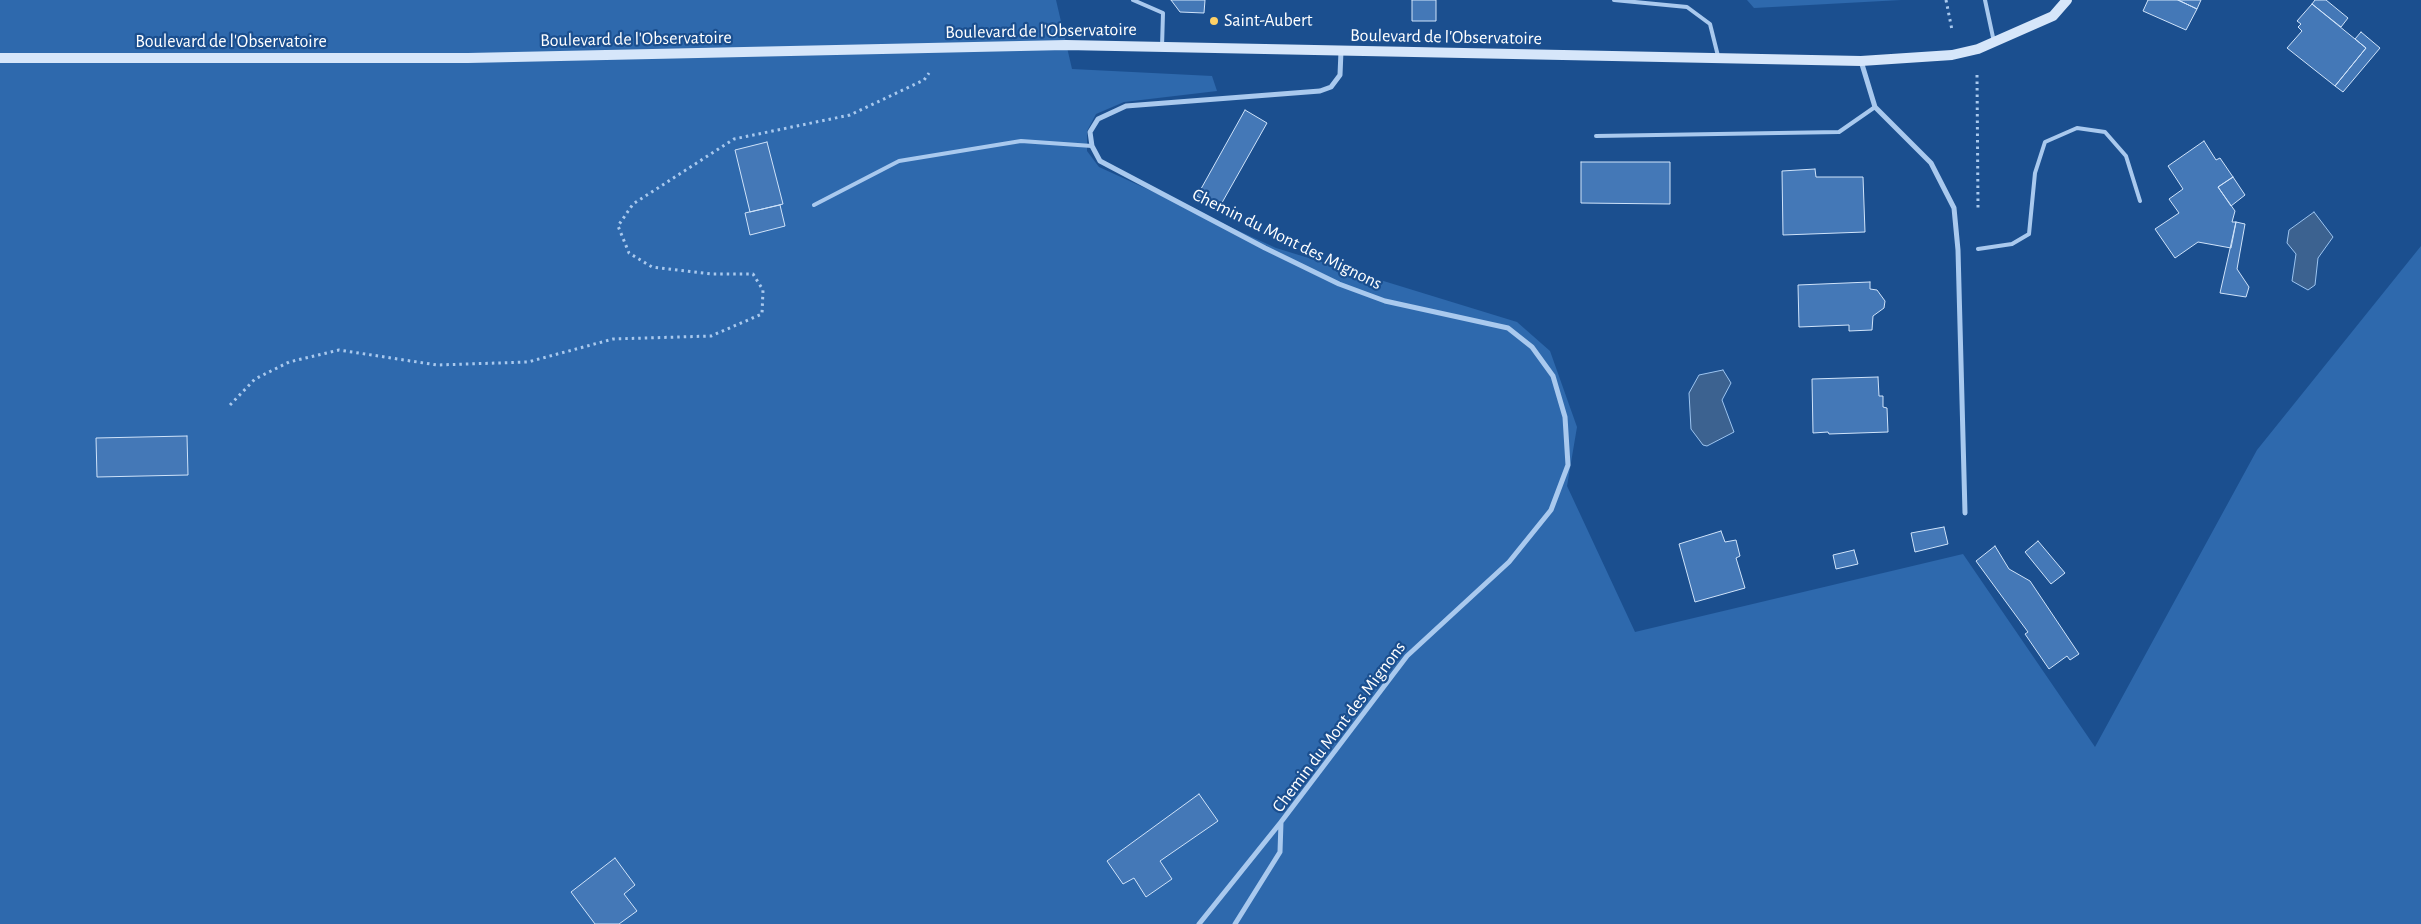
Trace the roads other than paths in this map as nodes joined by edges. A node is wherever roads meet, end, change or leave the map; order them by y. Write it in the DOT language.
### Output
graph roads {
  1 [pos="1133,0"];
  2 [pos="1614,0"];
  3 [pos="1985,0"];
  4 [pos="2067,0"];
  5 [pos="1654,2"];
  6 [pos="1994,42"];
  7 [pos="1162,47"];
  8 [pos="1341,51"];
  9 [pos="0,58"];
  10 [pos="1719,58"];
  11 [pos="1861,61"];
  12 [pos="1875,107"];
  13 [pos="1596,136"];
  14 [pos="1092,146"];
  15 [pos="2140,201"];
  16 [pos="814,205"];
  17 [pos="1978,249"];
  18 [pos="1964,512"];
  19 [pos="1281,822"];
  20 [pos="1199,924"];
  21 [pos="1235,924"];
  1 -- 7 [label="lane"];
  2 -- 5 [label="lane"];
  3 -- 6 [label="lane"];
  4 -- 6 [label="main road, Boulevard de l'Observatoire"];
  5 -- 10 [label="lane"];
  6 -- 11 [label="main road, Boulevard de l'Observatoire"];
  7 -- 8 [label="main road, Boulevard de l'Observatoire"];
  7 -- 9 [label="main road, Boulevard de l'Observatoire"];
  8 -- 10 [label="main road, Boulevard de l'Observatoire"];
  8 -- 14 [label="street"];
  10 -- 11 [label="main road, Boulevard de l'Observatoire"];
  11 -- 12 [label="street"];
  12 -- 13 [label="lane"];
  12 -- 18 [label="street"];
  14 -- 16 [label="lane"];
  14 -- 19 [label="street, Chemin du Mont des Mignons"];
  15 -- 17 [label="lane"];
  19 -- 20 [label="street"];
  19 -- 21 [label="street, Chemin du Mont des Mignons"];
}
